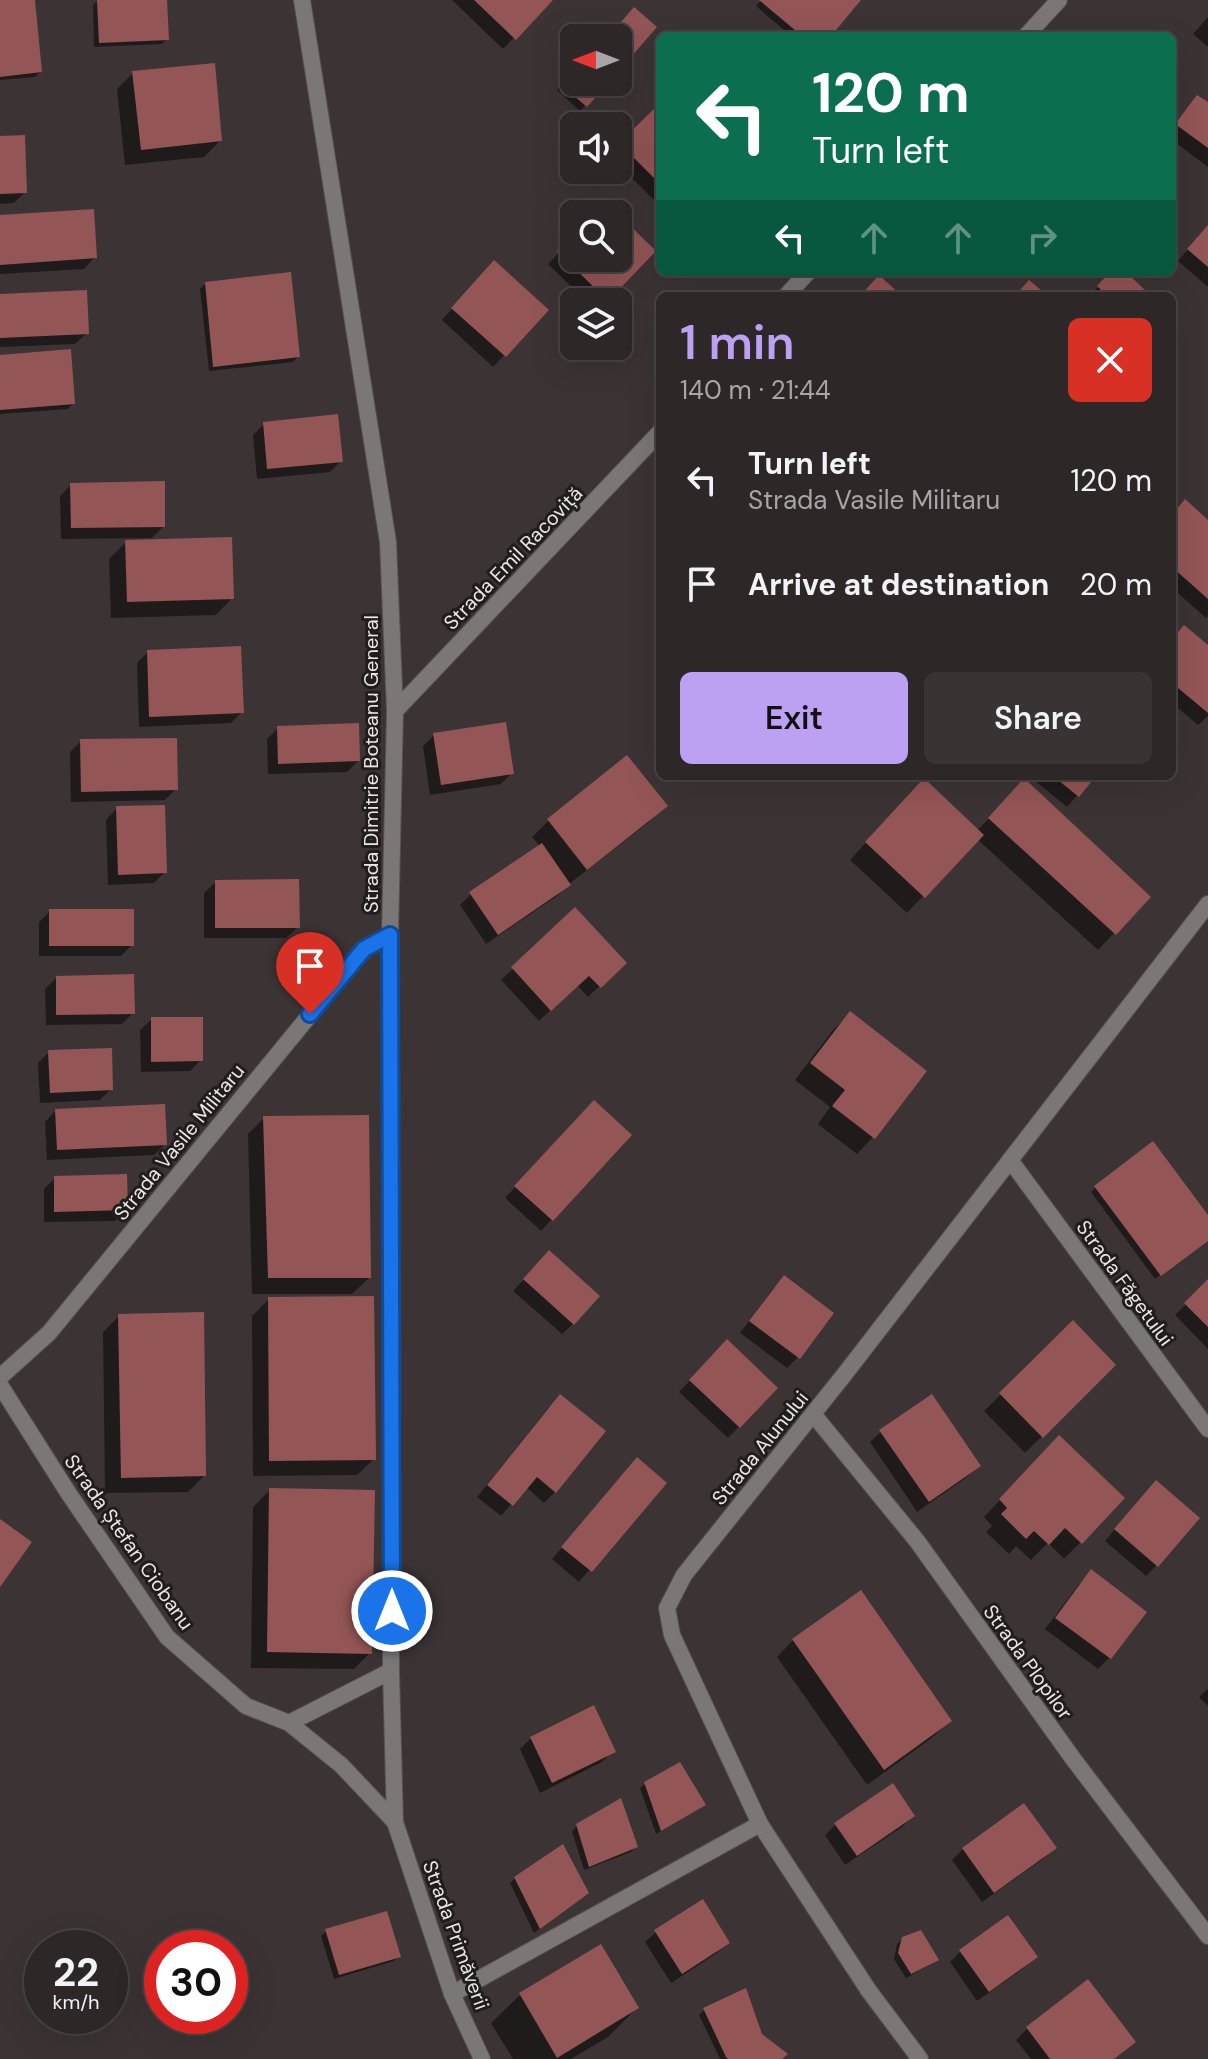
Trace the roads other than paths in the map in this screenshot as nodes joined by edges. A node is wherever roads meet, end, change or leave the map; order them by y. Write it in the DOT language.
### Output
graph roads {
  1 [pos="302,0"];
  2 [pos="1059,0"];
  3 [pos="1030,32"];
  4 [pos="804,276"];
  5 [pos="790,292"];
  6 [pos="656,436"];
  7 [pos="395,711"];
  8 [pos="1207,908"];
  9 [pos="390,935"];
  10 [pos="1010,1160"];
  11 [pos="0,1377"];
  12 [pos="0,1385"];
  13 [pos="813,1414"];
  14 [pos="1208,1429"];
  15 [pos="391,1671"];
  16 [pos="289,1723"];
  17 [pos="395,1822"];
  18 [pos="760,1824"];
  19 [pos="1208,1936"];
  20 [pos="452,1994"];
  21 [pos="482,2059"];
  22 [pos="920,2059"];
  1 -- 7 [label="street, Strada Dimitrie Boteanu General"];
  2 -- 3 [label="street"];
  4 -- 5 [label="street"];
  6 -- 7 [label="street, Strada Emil Racoviță"];
  7 -- 9 [label="street, Strada Dimitrie Boteanu General"];
  8 -- 10 [label="street, Strada Alunului"];
  9 -- 11 [label="street, Strada Vasile Militaru"];
  9 -- 15 [label="street, Strada Dimitrie Boteanu General"];
  10 -- 13 [label="street, Strada Alunului"];
  10 -- 14 [label="street, Strada Făgetului"];
  12 -- 16 [label="street, Strada Ștefan Ciobanu"];
  13 -- 18 [label="street, Strada Alunului"];
  13 -- 19 [label="street, Strada Plopilor"];
  15 -- 16 [label="street"];
  15 -- 17 [label="street, Strada Dimitrie Boteanu General"];
  16 -- 17 [label="street, Strada Ștefan Ciobanu"];
  17 -- 20 [label="street, Strada Primăverii"];
  18 -- 20 [label="street"];
  18 -- 22 [label="street, Strada Alunului"];
  20 -- 21 [label="street, Strada Primăverii"];
}
